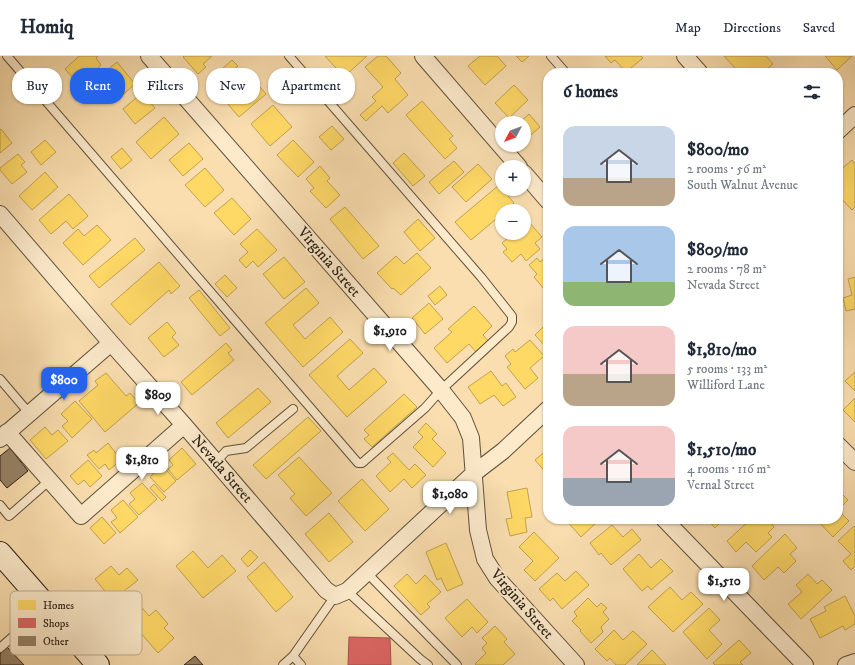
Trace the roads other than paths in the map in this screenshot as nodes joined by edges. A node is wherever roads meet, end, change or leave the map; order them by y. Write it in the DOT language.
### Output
graph roads {
  1 [pos="7,56"];
  2 [pos="149,56"];
  3 [pos="289,56"];
  4 [pos="423,56"];
  5 [pos="552,56"];
  6 [pos="685,56"];
  7 [pos="562,68"];
  8 [pos="696,68"];
  9 [pos="855,115"];
  10 [pos="843,126"];
  11 [pos="513,160"];
  12 [pos="531,181"];
  13 [pos="543,195"];
  14 [pos="0,214"];
  15 [pos="111,343"];
  16 [pos="0,379"];
  17 [pos="441,390"];
  18 [pos="293,409"];
  19 [pos="29,413"];
  20 [pos="543,414"];
  21 [pos="184,425"];
  22 [pos="4,436"];
  23 [pos="843,450"];
  24 [pos="216,462"];
  25 [pos="855,462"];
  26 [pos="473,474"];
  27 [pos="50,480"];
  28 [pos="0,505"];
  29 [pos="669,524"];
  30 [pos="0,553"];
  31 [pos="367,573"];
  32 [pos="33,591"];
  33 [pos="341,593"];
  34 [pos="10,639"];
  35 [pos="0,648"];
  36 [pos="89,655"];
  37 [pos="293,656"];
  38 [pos="855,662"];
  39 [pos="98,665"];
  40 [pos="283,665"];
  41 [pos="301,665"];
  42 [pos="428,665"];
  43 [pos="457,665"];
  44 [pos="576,665"];
  45 [pos="805,665"];
  46 [pos="846,665"];
  1 -- 17 [label="lane"];
  2 -- 17 [label="street, Virginia Street"];
  3 -- 17 [label="lane"];
  4 -- 11 [label="street"];
  5 -- 7 [label="lane"];
  6 -- 8 [label="street"];
  9 -- 10 [label="street"];
  12 -- 13 [label="street"];
  14 -- 15 [label="street, Nevada Street"];
  15 -- 19 [label="street"];
  15 -- 21 [label="street, Nevada Street"];
  16 -- 19 [label="lane"];
  17 -- 26 [label="street, Virginia Street"];
  18 -- 24 [label="lane"];
  19 -- 22 [label="street"];
  20 -- 26 [label="street"];
  21 -- 24 [label="street, Nevada Street"];
  21 -- 27 [label="street"];
  22 -- 27 [label="street"];
  23 -- 25 [label="street"];
  24 -- 33 [label="street, Nevada Street"];
  26 -- 31 [label="street"];
  26 -- 44 [label="street, Virginia Street"];
  27 -- 28 [label="lane"];
  29 -- 45 [label="street"];
  30 -- 32 [label="main road"];
  31 -- 33 [label="street"];
  31 -- 43 [label="lane"];
  33 -- 37 [label="lane"];
  33 -- 42 [label="lane"];
  34 -- 35 [label="lane"];
  36 -- 39 [label="main road"];
  37 -- 40 [label="lane"];
  37 -- 41 [label="lane"];
  38 -- 46 [label="street"];
}
